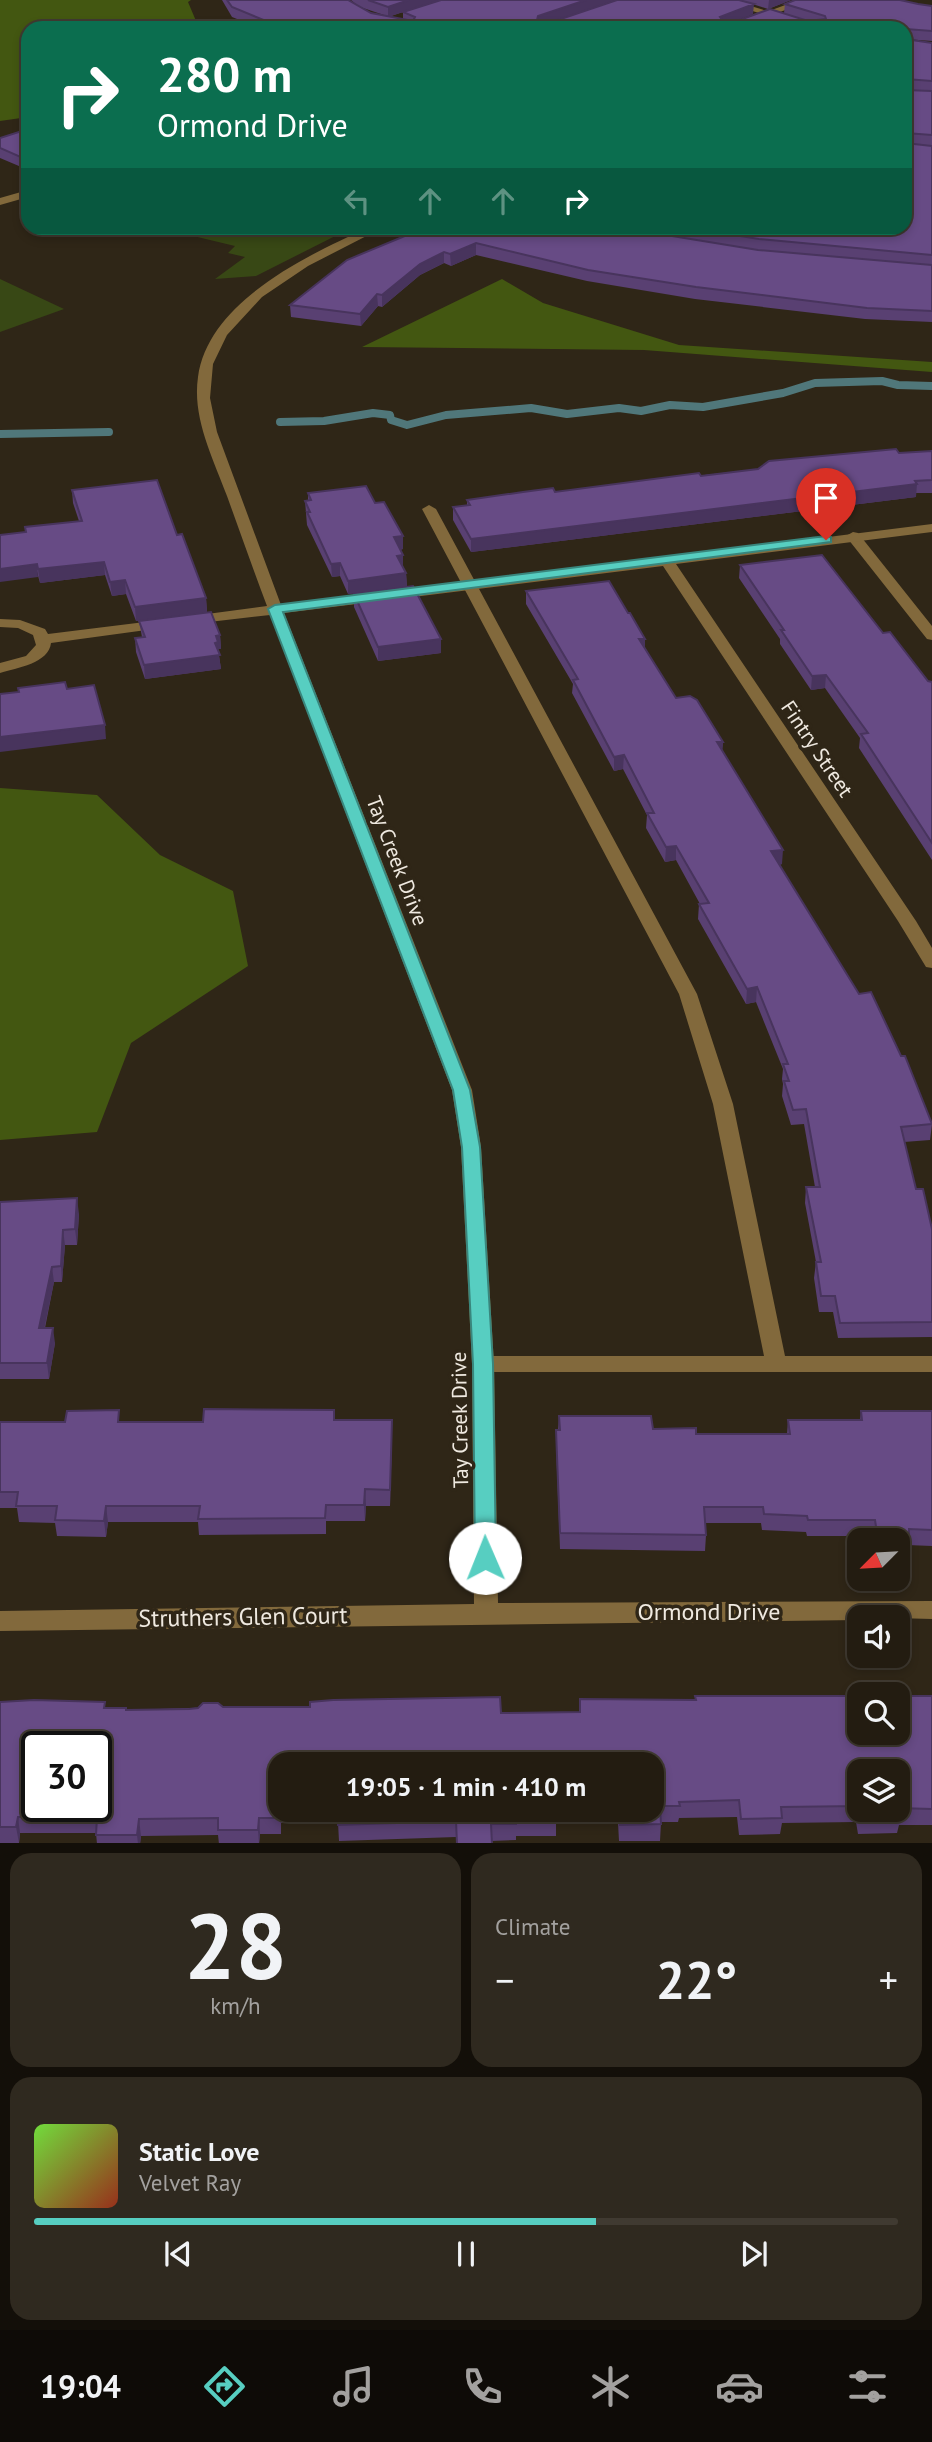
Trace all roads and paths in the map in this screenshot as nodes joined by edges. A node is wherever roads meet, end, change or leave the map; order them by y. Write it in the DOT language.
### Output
graph roads {
  1 [pos="720,0"];
  2 [pos="808,0"];
  3 [pos="768,14"];
  4 [pos="748,21"];
  5 [pos="793,21"];
  6 [pos="21,195"];
  7 [pos="0,202"];
  8 [pos="362,235"];
  9 [pos="429,509"];
  10 [pos="932,528"];
  11 [pos="853,536"];
  12 [pos="666,560"];
  13 [pos="468,584"];
  14 [pos="275,609"];
  15 [pos="0,623"];
  16 [pos="932,636"];
  17 [pos="44,639"];
  18 [pos="0,668"];
  19 [pos="932,963"];
  20 [pos="483,1364"];
  21 [pos="776,1364"];
  22 [pos="932,1364"];
  23 [pos="932,1610"];
  24 [pos="486,1613"];
  25 [pos="0,1621"];
  1 -- 3 [label="street"];
  2 -- 3 [label="street"];
  3 -- 4 [label="street"];
  3 -- 5 [label="street"];
  6 -- 7 [label="street"];
  8 -- 14 [label="street, Tay Creek Drive"];
  9 -- 13 [label="street"];
  10 -- 11 [label="street"];
  11 -- 12 [label="street"];
  11 -- 16 [label="street"];
  12 -- 13 [label="street"];
  12 -- 19 [label="street, Fintry Street"];
  13 -- 14 [label="street"];
  13 -- 21 [label="street"];
  14 -- 17 [label="street"];
  14 -- 20 [label="street, Tay Creek Drive"];
  15 -- 17 [label="street"];
  17 -- 18 [label="street"];
  20 -- 21 [label="street"];
  20 -- 24 [label="street, Tay Creek Drive"];
  21 -- 22 [label="street"];
  23 -- 24 [label="street, Ormond Drive"];
  24 -- 25 [label="street, Struthers Glen Court"];
}
